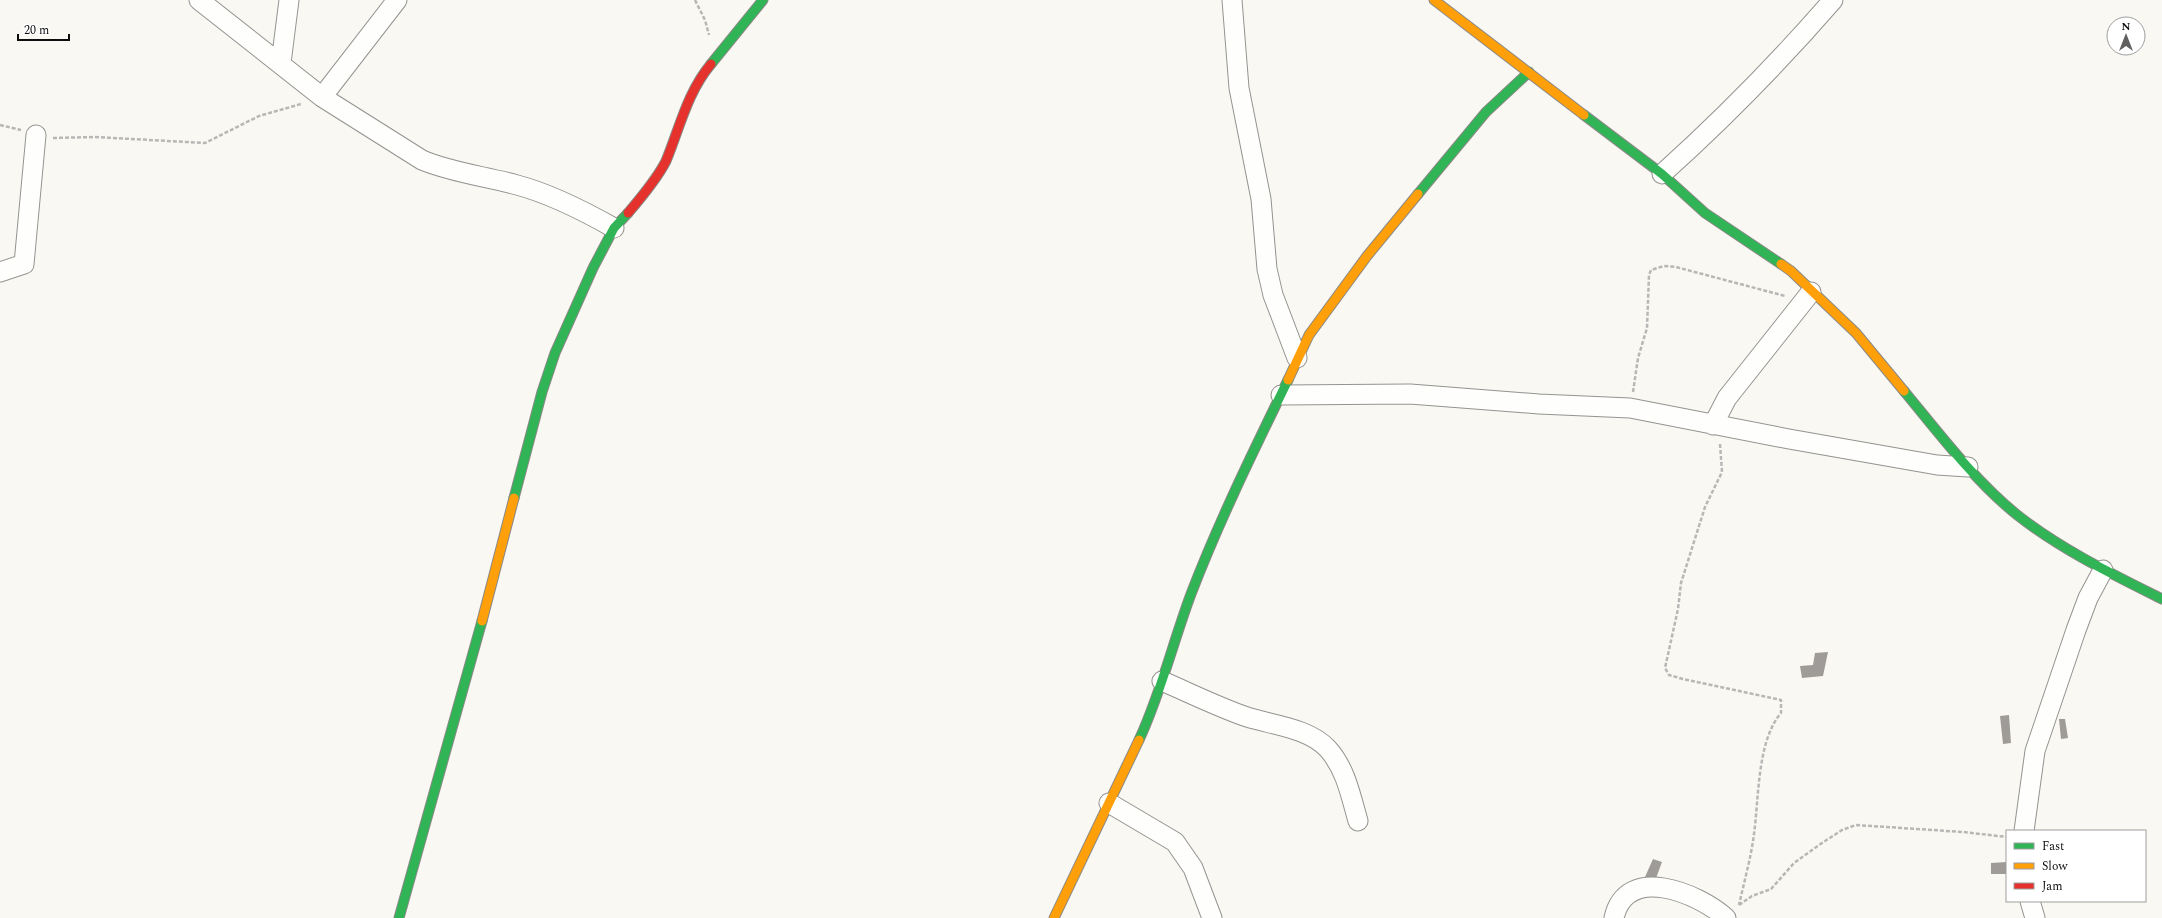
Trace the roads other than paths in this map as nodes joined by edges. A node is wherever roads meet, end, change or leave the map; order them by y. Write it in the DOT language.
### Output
graph roads {
  1 [pos="199,0"];
  2 [pos="289,0"];
  3 [pos="397,0"];
  4 [pos="763,0"];
  5 [pos="1232,0"];
  6 [pos="1434,0"];
  7 [pos="1833,0"];
  8 [pos="281,63"];
  9 [pos="1529,72"];
  10 [pos="322,98"];
  11 [pos="36,135"];
  12 [pos="1662,174"];
  13 [pos="614,228"];
  14 [pos="0,272"];
  15 [pos="1807,297"];
  16 [pos="1297,358"];
  17 [pos="1281,395"];
  18 [pos="1713,425"];
  19 [pos="1968,467"];
  20 [pos="2103,570"];
  21 [pos="2162,599"];
  22 [pos="1162,681"];
  23 [pos="1109,803"];
  24 [pos="1358,821"];
  25 [pos="2024,830"];
  26 [pos="2030,902"];
  27 [pos="1729,913"];
  28 [pos="399,918"];
  29 [pos="1054,918"];
  30 [pos="1212,918"];
  31 [pos="1614,918"];
  32 [pos="2035,918"];
  1 -- 8 [label="street"];
  2 -- 8 [label="street"];
  3 -- 10 [label="street"];
  4 -- 13 [label="street"];
  5 -- 16 [label="street"];
  6 -- 9 [label="street"];
  7 -- 12 [label="street"];
  8 -- 10 [label="street"];
  9 -- 12 [label="street"];
  9 -- 16 [label="street"];
  10 -- 13 [label="street"];
  11 -- 14 [label="street"];
  12 -- 15 [label="street"];
  13 -- 28 [label="street"];
  15 -- 18 [label="street"];
  15 -- 19 [label="street"];
  16 -- 17 [label="street"];
  17 -- 18 [label="street"];
  17 -- 22 [label="street"];
  18 -- 19 [label="street"];
  19 -- 20 [label="street"];
  20 -- 21 [label="street"];
  20 -- 25 [label="street"];
  22 -- 23 [label="street"];
  22 -- 24 [label="street"];
  23 -- 29 [label="street"];
  23 -- 30 [label="street"];
  26 -- 32 [label="street"];
  27 -- 31 [label="street"];
}
